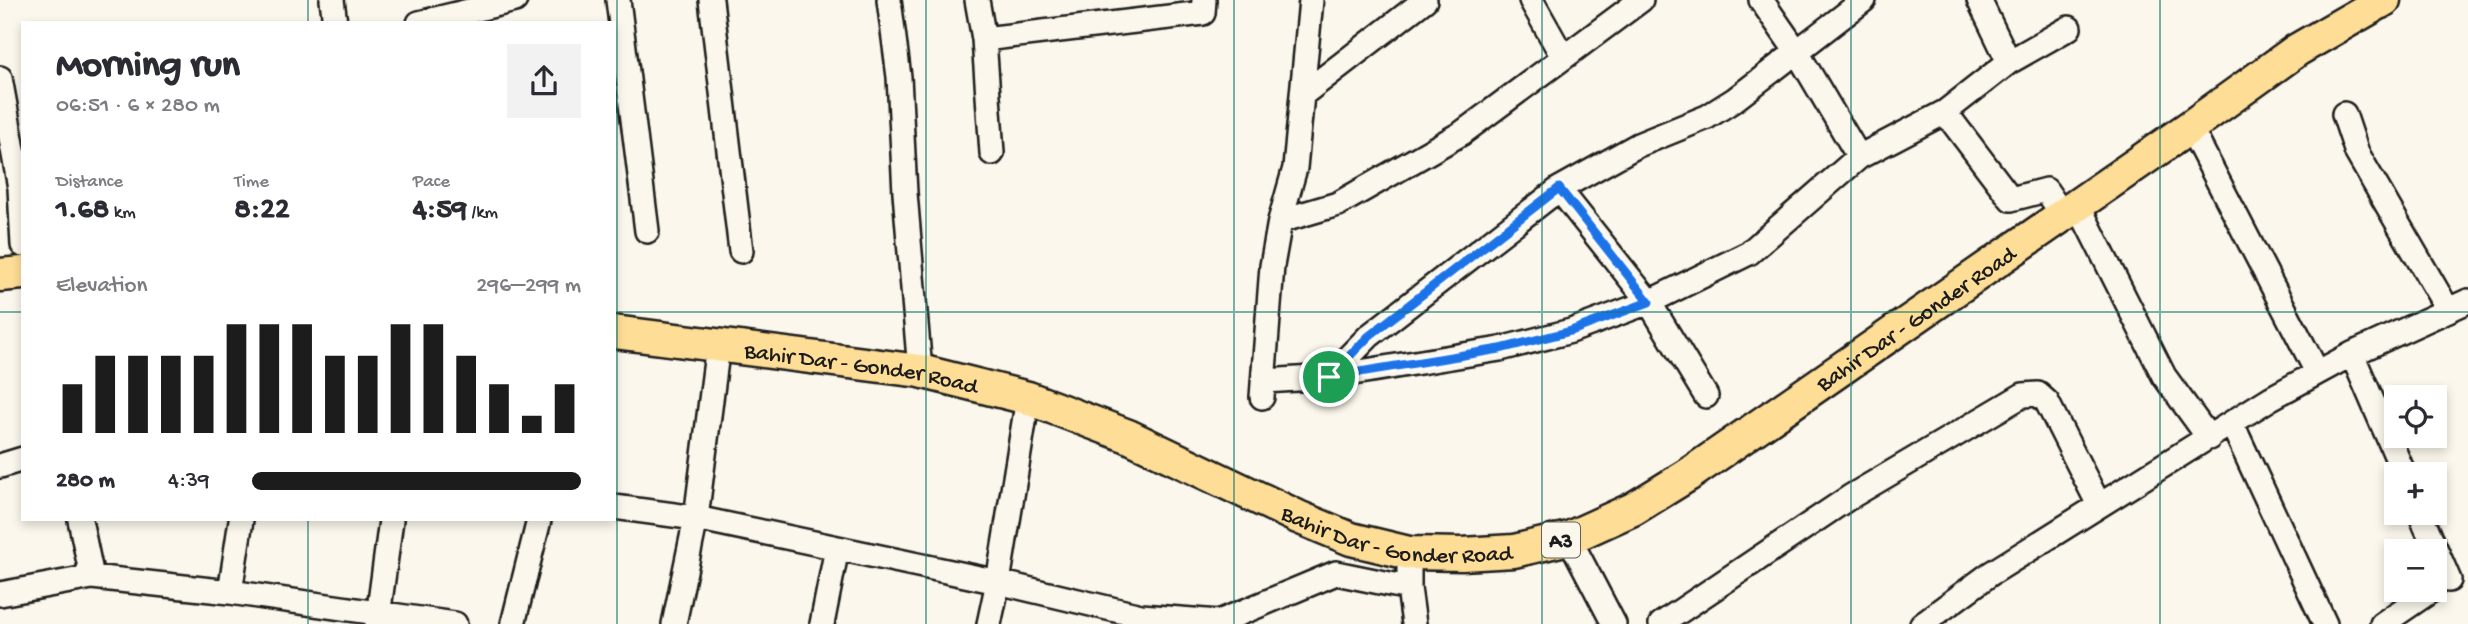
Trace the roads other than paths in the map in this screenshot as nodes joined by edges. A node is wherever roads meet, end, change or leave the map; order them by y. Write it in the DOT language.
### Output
graph roads {
  1 [pos="332,0"];
  2 [pos="515,0"];
  3 [pos="618,0"];
  4 [pos="711,0"];
  5 [pos="889,0"];
  6 [pos="977,0"];
  7 [pos="1204,0"];
  8 [pos="1311,0"];
  9 [pos="1425,0"];
  10 [pos="1531,0"];
  11 [pos="1640,0"];
  12 [pos="1761,0"];
  13 [pos="1864,0"];
  14 [pos="1979,0"];
  15 [pos="2384,0"];
  16 [pos="483,15"];
  17 [pos="335,21"];
  18 [pos="435,21"];
  19 [pos="2069,28"];
  20 [pos="984,39"];
  21 [pos="1797,52"];
  22 [pos="1563,57"];
  23 [pos="2009,62"];
  24 [pos="0,78"];
  25 [pos="1302,95"];
  26 [pos="14,104"];
  27 [pos="1945,112"];
  28 [pos="2344,114"];
  29 [pos="623,125"];
  30 [pos="2190,127"];
  31 [pos="992,153"];
  32 [pos="1859,157"];
  33 [pos="1559,188"];
  34 [pos="21,207"];
  35 [pos="2071,210"];
  36 [pos="1280,221"];
  37 [pos="647,231"];
  38 [pos="741,251"];
  39 [pos="21,273"];
  40 [pos="0,275"];
  41 [pos="1649,302"];
  42 [pos="2458,306"];
  43 [pos="616,332"];
  44 [pos="718,345"];
  45 [pos="2352,354"];
  46 [pos="920,371"];
  47 [pos="2317,372"];
  48 [pos="1329,377"];
  49 [pos="1706,396"];
  50 [pos="1028,398"];
  51 [pos="2232,424"];
  52 [pos="2209,438"];
  53 [pos="21,459"];
  54 [pos="2399,462"];
  55 [pos="0,466"];
  56 [pos="2099,505"];
  57 [pos="616,507"];
  58 [pos="696,518"];
  59 [pos="80,521"];
  60 [pos="242,521"];
  61 [pos="391,521"];
  62 [pos="539,521"];
  63 [pos="1569,538"];
  64 [pos="837,548"];
  65 [pos="1409,553"];
  66 [pos="92,577"];
  67 [pos="998,582"];
  68 [pos="1409,589"];
  69 [pos="230,592"];
  70 [pos="0,594"];
  71 [pos="2415,602"];
  72 [pos="378,618"];
  73 [pos="1140,620"];
  74 [pos="455,624"];
  75 [pos="513,624"];
  76 [pos="674,624"];
  77 [pos="822,624"];
  78 [pos="989,624"];
  79 [pos="1414,624"];
  80 [pos="1614,624"];
  81 [pos="1661,624"];
  82 [pos="1922,624"];
  83 [pos="2325,624"];
  84 [pos="2382,624"];
  1 -- 17 [label="street"];
  2 -- 16 [label="street"];
  3 -- 29 [label="street"];
  4 -- 38 [label="street"];
  5 -- 46 [label="street"];
  6 -- 20 [label="street"];
  7 -- 20 [label="street"];
  8 -- 25 [label="street"];
  9 -- 25 [label="street"];
  10 -- 22 [label="street"];
  11 -- 22 [label="street"];
  12 -- 21 [label="street"];
  13 -- 21 [label="street"];
  14 -- 23 [label="street"];
  15 -- 30 [label="highway, Bahir Dar - Gonder Road / A3"];
  16 -- 18 [label="street"];
  19 -- 23 [label="street"];
  20 -- 31 [label="street"];
  21 -- 32 [label="street"];
  21 -- 33 [label="street"];
  22 -- 36 [label="street"];
  23 -- 27 [label="street"];
  24 -- 26 [label="street"];
  25 -- 36 [label="street"];
  26 -- 34 [label="street"];
  27 -- 32 [label="street"];
  27 -- 35 [label="street"];
  28 -- 42 [label="street"];
  29 -- 37 [label="street"];
  30 -- 35 [label="highway, Bahir Dar - Gonder Road / A3"];
  30 -- 47 [label="street"];
  32 -- 41 [label="street"];
  33 -- 41 [label="street"];
  33 -- 48 [label="street"];
  35 -- 52 [label="street"];
  35 -- 63 [label="highway, Bahir Dar - Gonder Road / A3"];
  36 -- 48 [label="street"];
  39 -- 40 [label="highway"];
  41 -- 48 [label="street"];
  41 -- 49 [label="street"];
  42 -- 45 [label="street"];
  43 -- 44 [label="highway, Bahir Dar - Gonder Road / A3"];
  44 -- 46 [label="highway, Bahir Dar - Gonder Road / A3"];
  44 -- 58 [label="street"];
  45 -- 47 [label="street"];
  45 -- 54 [label="street"];
  46 -- 50 [label="highway, Bahir Dar - Gonder Road / A3"];
  47 -- 51 [label="street"];
  50 -- 65 [label="highway, Bahir Dar - Gonder Road / A3"];
  50 -- 67 [label="street"];
  51 -- 52 [label="street"];
  51 -- 83 [label="street"];
  52 -- 56 [label="street"];
  53 -- 55 [label="street"];
  56 -- 81 [label="street"];
  56 -- 82 [label="street"];
  57 -- 58 [label="street"];
  58 -- 64 [label="street"];
  58 -- 76 [label="street"];
  59 -- 66 [label="street"];
  60 -- 69 [label="street"];
  61 -- 72 [label="street"];
  62 -- 75 [label="street"];
  63 -- 65 [label="highway, Bahir Dar - Gonder Road / A3"];
  63 -- 80 [label="street"];
  64 -- 67 [label="street"];
  64 -- 77 [label="street"];
  65 -- 68 [label="street"];
  66 -- 69 [label="street"];
  66 -- 70 [label="street"];
  67 -- 73 [label="street"];
  67 -- 78 [label="street"];
  68 -- 73 [label="street"];
  68 -- 79 [label="street"];
  69 -- 72 [label="street"];
  71 -- 84 [label="street"];
  72 -- 74 [label="street"];
}
